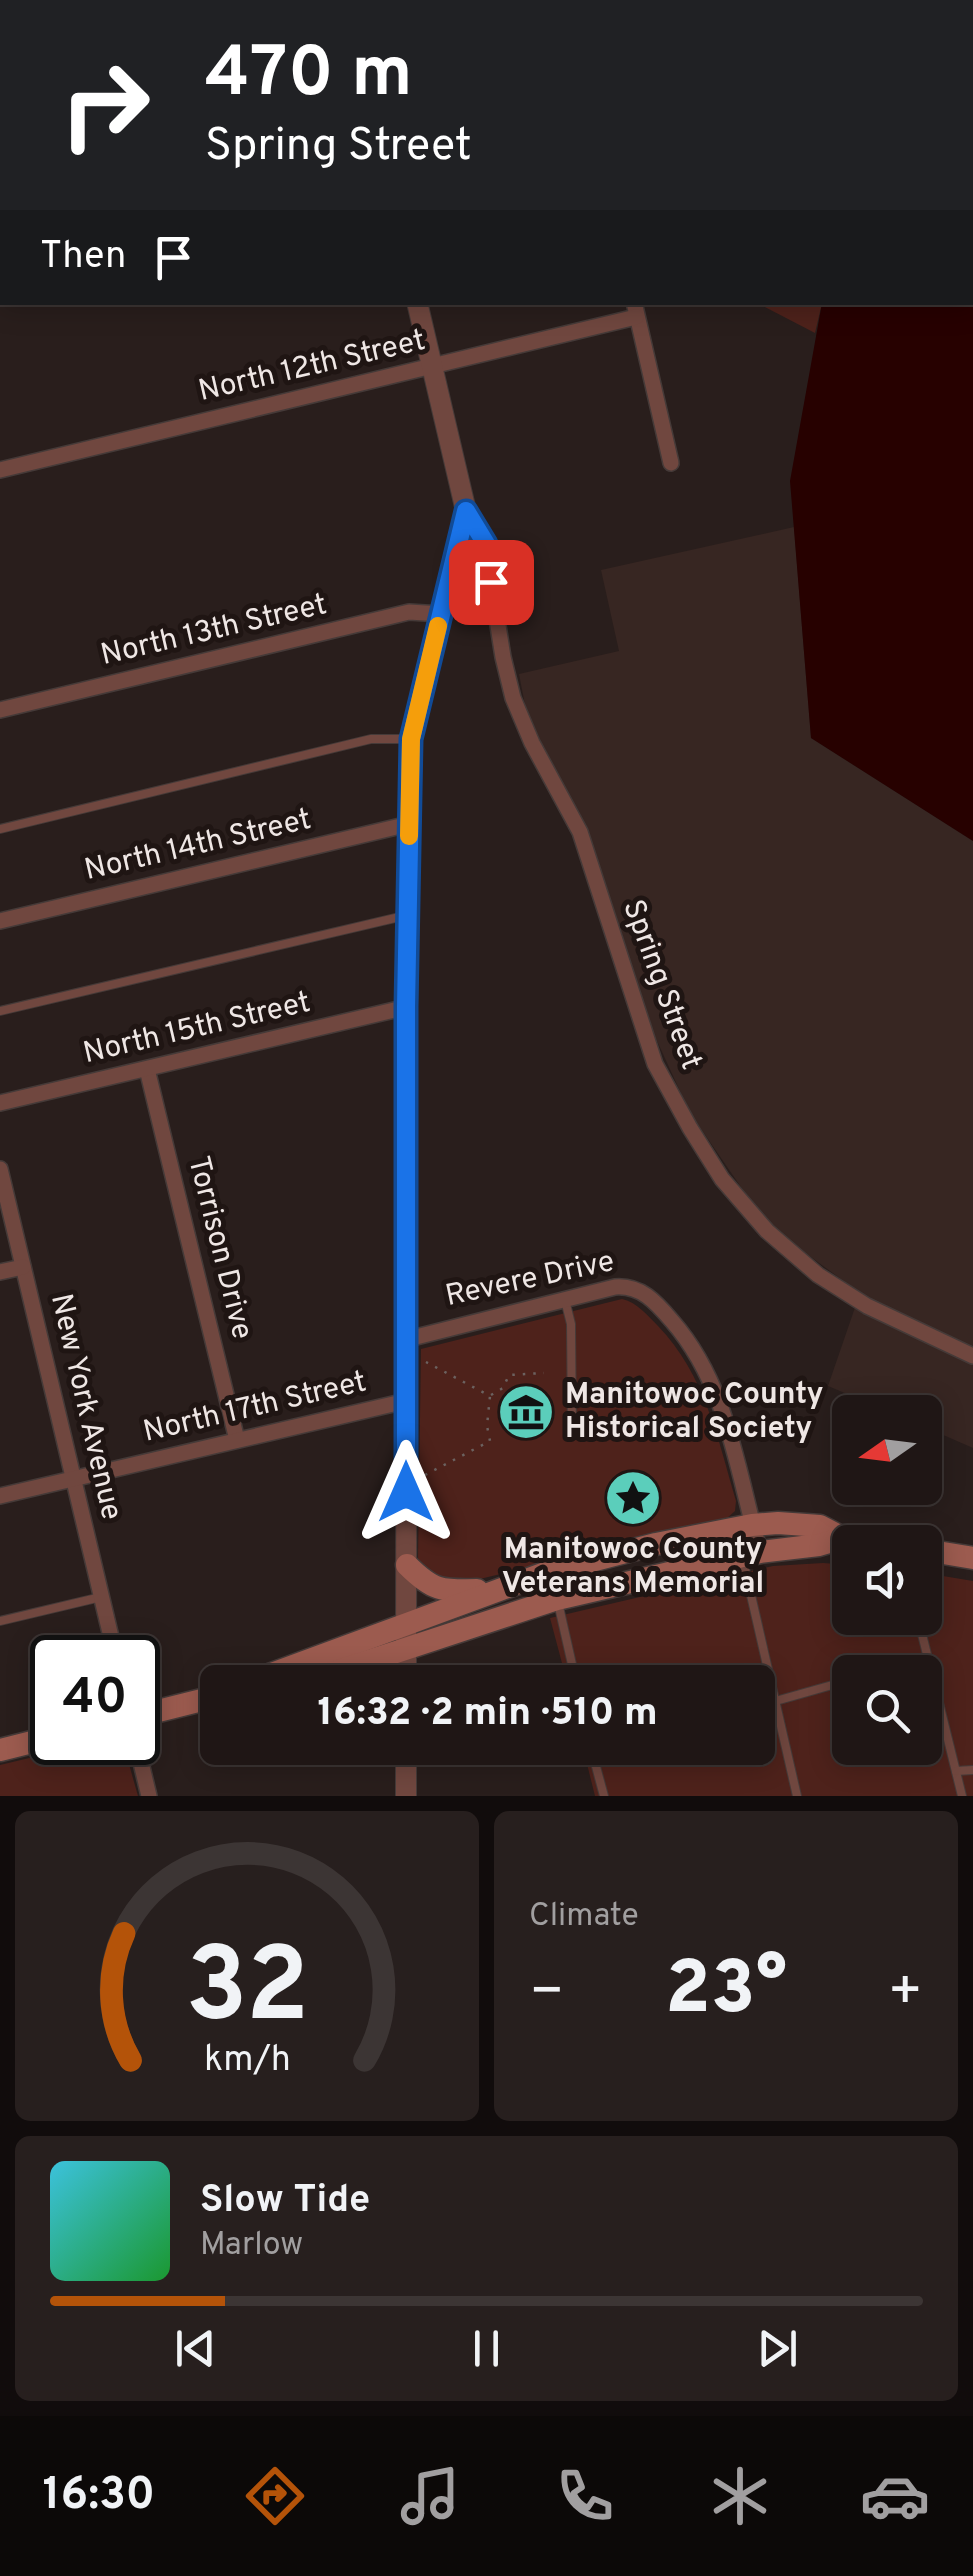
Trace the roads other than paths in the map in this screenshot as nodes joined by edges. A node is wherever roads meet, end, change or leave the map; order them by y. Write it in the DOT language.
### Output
graph roads {
  1 [pos="418,305"];
  2 [pos="635,310"];
  3 [pos="432,367"];
  4 [pos="671,463"];
  5 [pos="0,470"];
  6 [pos="466,511"];
  7 [pos="441,614"];
  8 [pos="0,710"];
  9 [pos="411,739"];
  10 [pos="409,824"];
  11 [pos="0,829"];
  12 [pos="408,915"];
  13 [pos="0,920"];
  14 [pos="406,1007"];
  15 [pos="0,1011"];
  16 [pos="147,1070"];
  17 [pos="0,1103"];
  18 [pos="0,1169"];
  19 [pos="23,1267"];
  20 [pos="0,1272"];
  21 [pos="565,1300"];
  22 [pos="408,1338"];
  23 [pos="973,1356"];
  24 [pos="406,1401"];
  25 [pos="572,1432"];
  26 [pos="237,1440"];
  27 [pos="74,1478"];
  28 [pos="0,1496"];
  29 [pos="752,1524"];
  30 [pos="832,1532"];
  31 [pos="832,1542"];
  32 [pos="942,1553"];
  33 [pos="751,1554"];
  34 [pos="973,1558"];
  35 [pos="406,1565"];
  36 [pos="551,1571"];
  37 [pos="501,1590"];
  38 [pos="102,1597"];
  39 [pos="557,1599"];
  40 [pos="0,1621"];
  41 [pos="407,1623"];
  42 [pos="111,1635"];
  43 [pos="407,1651"];
  44 [pos="295,1665"];
  45 [pos="361,1665"];
  46 [pos="407,1665"];
  47 [pos="572,1665"];
  48 [pos="768,1665"];
  49 [pos="832,1685"];
  50 [pos="200,1700"];
  51 [pos="775,1701"];
  52 [pos="775,1705"];
  53 [pos="160,1710"];
  54 [pos="942,1714"];
  55 [pos="30,1742"];
  56 [pos="0,1750"];
  57 [pos="142,1765"];
  58 [pos="406,1765"];
  59 [pos="598,1765"];
  60 [pos="956,1770"];
  61 [pos="973,1770"];
  62 [pos="149,1796"];
  63 [pos="406,1796"];
  64 [pos="604,1796"];
  65 [pos="797,1796"];
  66 [pos="962,1796"];
  1 -- 3 [label="street"];
  2 -- 3 [label="street, North 12th Street"];
  2 -- 4 [label="street"];
  3 -- 5 [label="street, North 12th Street"];
  3 -- 6 [label="street"];
  6 -- 7 [label="street"];
  6 -- 23 [label="street, Spring Street"];
  7 -- 8 [label="street, North 13th Street"];
  7 -- 9 [label="street"];
  9 -- 10 [label="street"];
  9 -- 11 [label="lane"];
  10 -- 12 [label="street"];
  10 -- 13 [label="street, North 14th Street"];
  12 -- 14 [label="street"];
  12 -- 15 [label="lane"];
  14 -- 16 [label="street, North 15th Street"];
  14 -- 22 [label="street"];
  16 -- 17 [label="street, North 15th Street"];
  16 -- 26 [label="street, Torrison Drive"];
  18 -- 19 [label="street, New York Avenue"];
  19 -- 20 [label="street"];
  19 -- 27 [label="street, New York Avenue"];
  21 -- 22 [label="street, Revere Drive"];
  21 -- 25 [label="lane"];
  21 -- 29 [label="street, Revere Drive"];
  22 -- 24 [label="street"];
  24 -- 26 [label="street, North 17th Street"];
  24 -- 35 [label="street"];
  26 -- 27 [label="street, North 17th Street"];
  27 -- 28 [label="street, North 17th Street"];
  27 -- 38 [label="street, New York Avenue"];
  29 -- 30 [label="main road"];
  29 -- 33 [label="street, Revere Drive"];
  29 -- 36 [label="main road"];
  31 -- 33 [label="main road"];
  32 -- 34 [label="main road"];
  33 -- 39 [label="main road"];
  33 -- 48 [label="lane"];
  35 -- 37 [label="main road"];
  35 -- 41 [label="street"];
  36 -- 37 [label="main road"];
  36 -- 39 [label="lane"];
  37 -- 41 [label="main road"];
  38 -- 40 [label="lane"];
  38 -- 42 [label="street, New York Avenue"];
  39 -- 43 [label="main road"];
  39 -- 47 [label="lane"];
  41 -- 43 [label="street"];
  41 -- 44 [label="main road"];
  43 -- 45 [label="main road"];
  43 -- 46 [label="street"];
  49 -- 51 [label="lane"];
  50 -- 53 [label="main road"];
  52 -- 65 [label="lane"];
  54 -- 60 [label="lane"];
  55 -- 56 [label="main road"];
  57 -- 62 [label="street"];
  58 -- 63 [label="street"];
  59 -- 64 [label="lane"];
  60 -- 61 [label="lane"];
  60 -- 66 [label="lane"];
}
